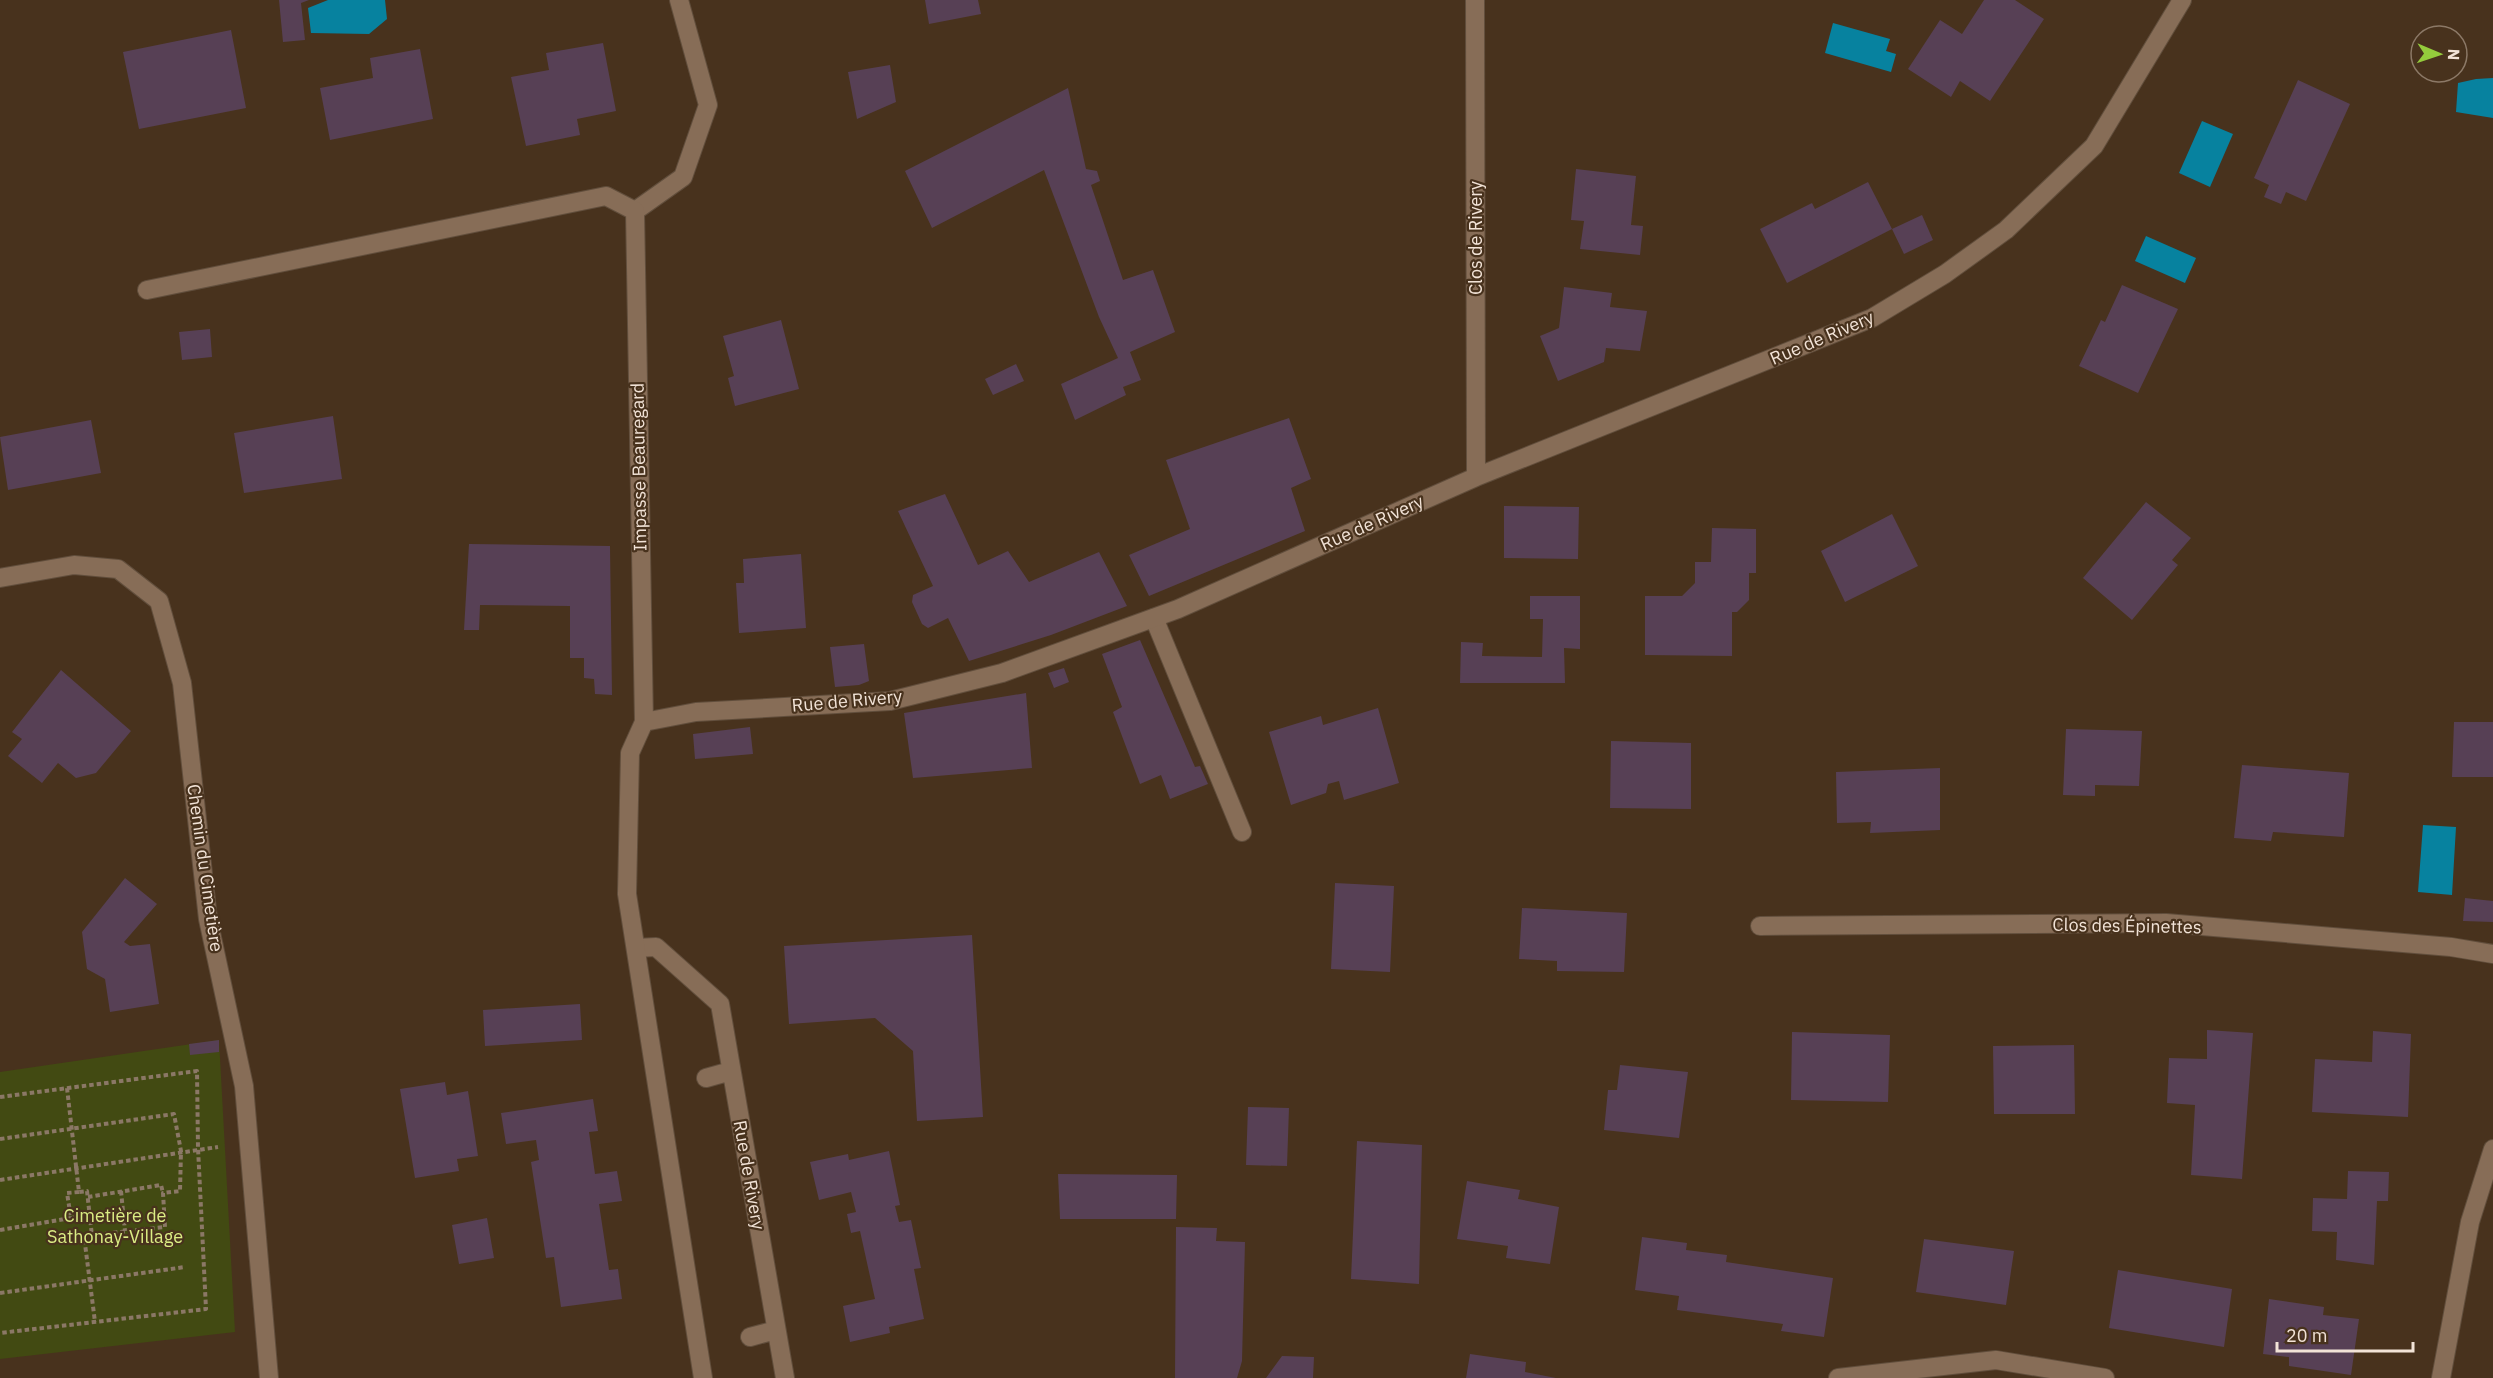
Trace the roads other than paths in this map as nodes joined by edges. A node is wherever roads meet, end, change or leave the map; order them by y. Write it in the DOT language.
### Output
graph roads {
  1 [pos="679,0"];
  2 [pos="1475,0"];
  3 [pos="2182,0"];
  4 [pos="635,211"];
  5 [pos="147,290"];
  6 [pos="1476,477"];
  7 [pos="0,578"];
  8 [pos="1154,618"];
  9 [pos="644,722"];
  10 [pos="1242,832"];
  11 [pos="1760,926"];
  12 [pos="636,948"];
  13 [pos="2493,954"];
  14 [pos="731,1071"];
  15 [pos="706,1078"];
  16 [pos="2493,1149"];
  17 [pos="776,1330"];
  18 [pos="750,1338"];
  19 [pos="268,1378"];
  20 [pos="704,1378"];
  21 [pos="785,1378"];
  22 [pos="1844,1378"];
  23 [pos="2105,1378"];
  24 [pos="2441,1378"];
  1 -- 4 [label="street"];
  2 -- 6 [label="street, Clos de Rivery"];
  3 -- 6 [label="street, Rue de Rivery"];
  4 -- 5 [label="street"];
  4 -- 9 [label="street, Impasse Beauregard"];
  6 -- 8 [label="street, Rue de Rivery"];
  7 -- 19 [label="street, Chemin du Cimetière"];
  8 -- 9 [label="street, Rue de Rivery"];
  8 -- 10 [label="street"];
  9 -- 12 [label="street"];
  11 -- 13 [label="street, Clos des Épinettes"];
  12 -- 14 [label="street, Rue de Rivery"];
  12 -- 20 [label="street"];
  14 -- 15 [label="street"];
  14 -- 17 [label="street, Rue de Rivery"];
  16 -- 24 [label="street"];
  17 -- 18 [label="street"];
  17 -- 21 [label="street, Rue de Rivery"];
  22 -- 23 [label="street"];
}
